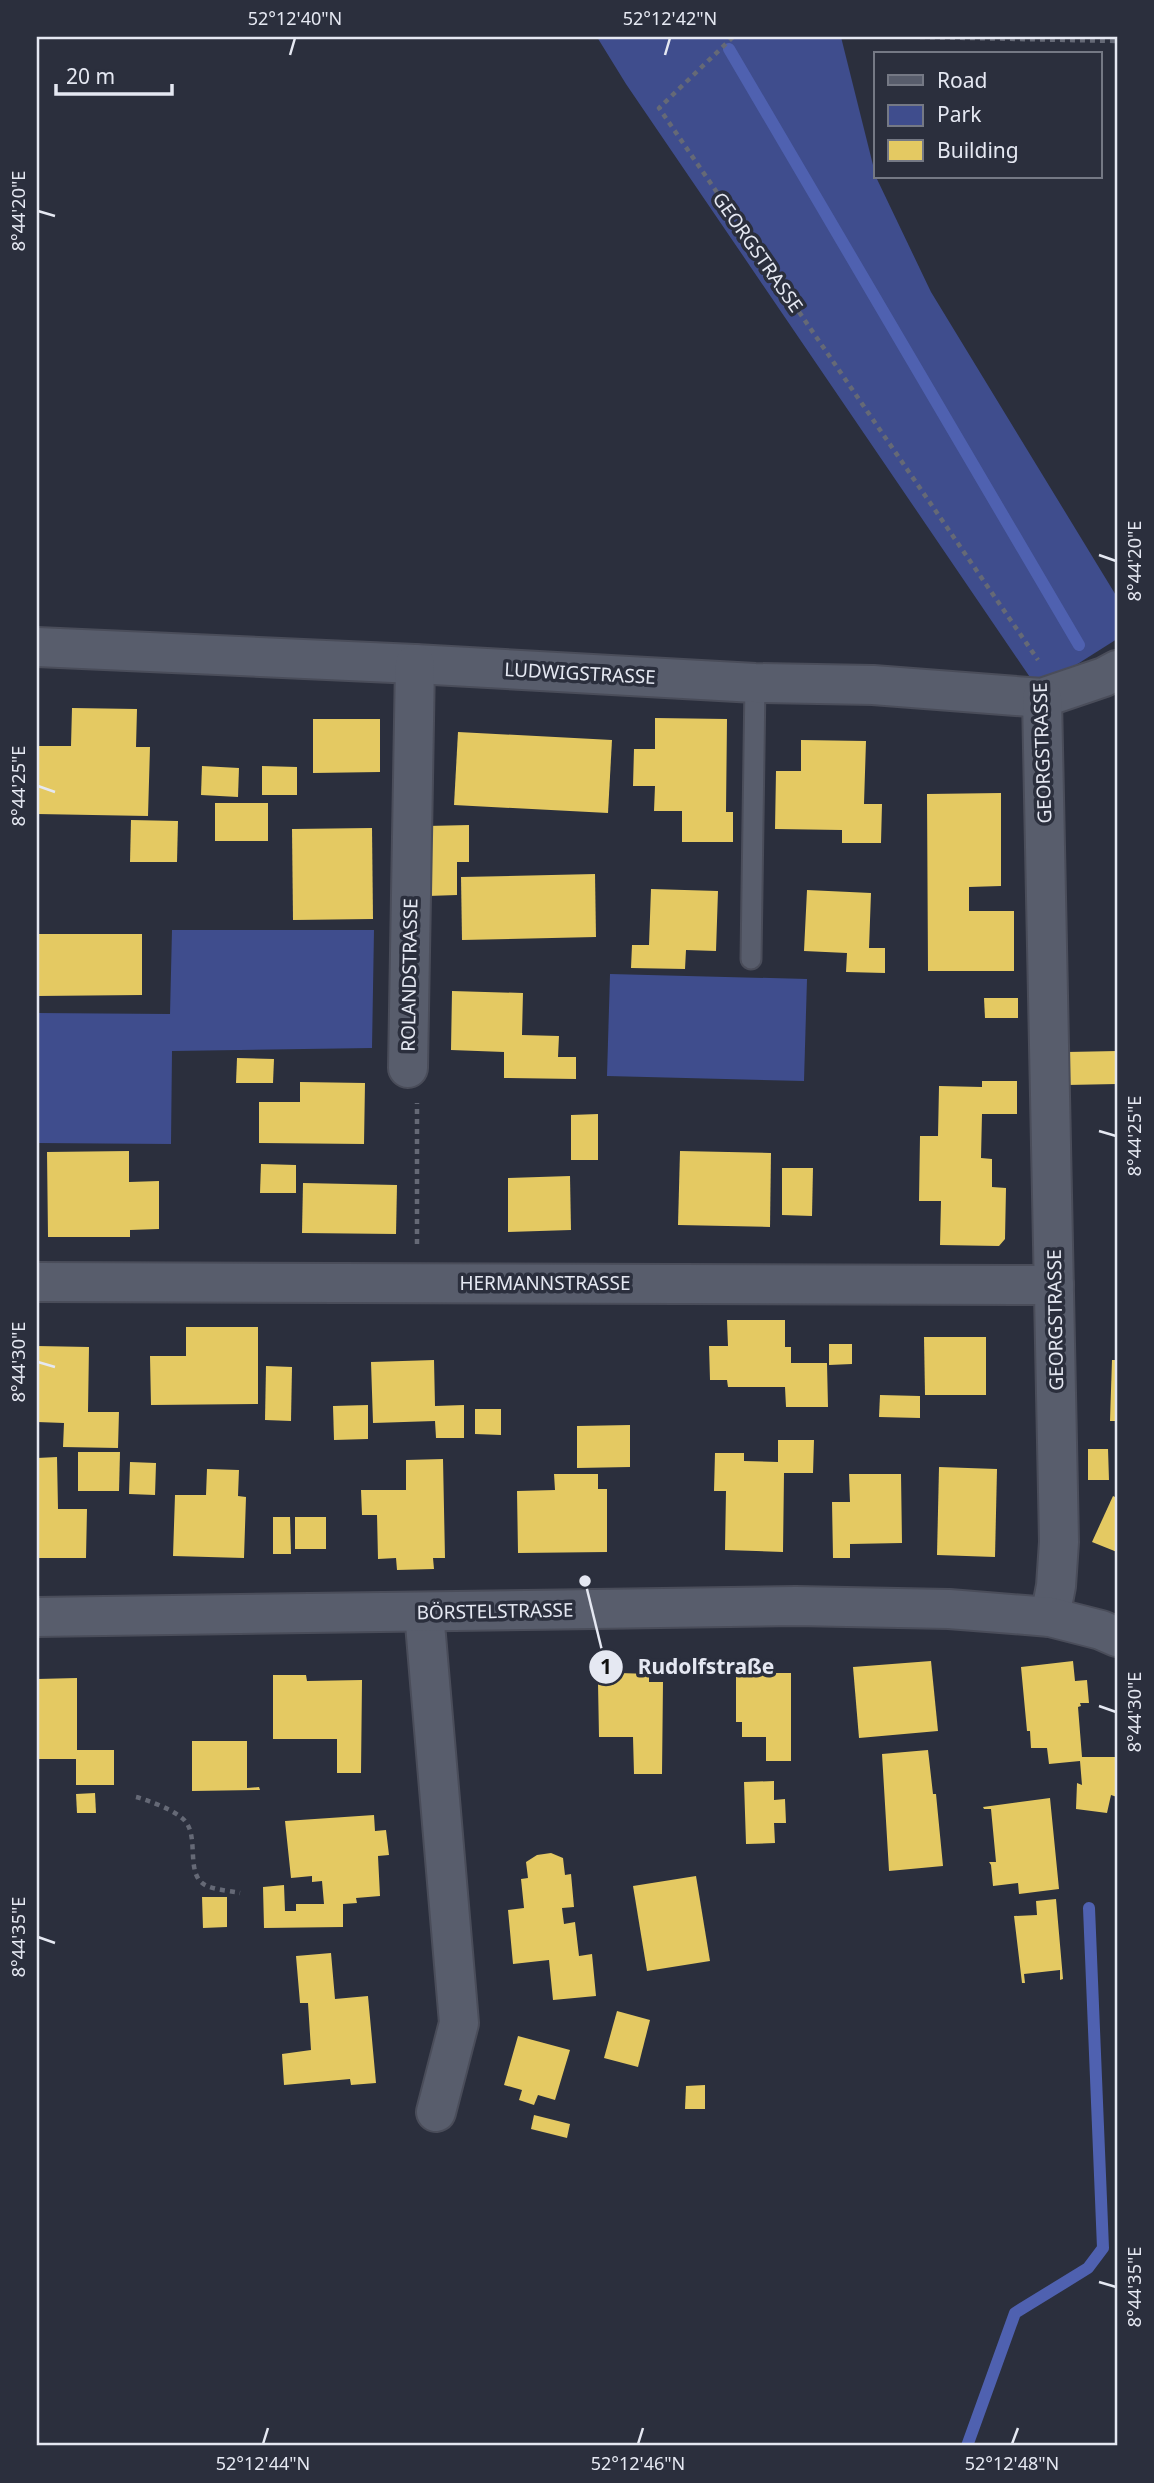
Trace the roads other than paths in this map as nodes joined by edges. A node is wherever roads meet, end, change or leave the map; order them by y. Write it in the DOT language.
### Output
graph roads {
  1 [pos="37,647"];
  2 [pos="415,664"];
  3 [pos="1117,670"];
  4 [pos="755,683"];
  5 [pos="1042,698"];
  6 [pos="751,959"];
  7 [pos="408,1068"];
  8 [pos="37,1282"];
  9 [pos="1054,1285"];
  10 [pos="424,1612"];
  11 [pos="37,1617"];
  12 [pos="1049,1617"];
  13 [pos="1117,1637"];
  14 [pos="436,2112"];
  1 -- 2 [label="street, LUDWIGSTRASSE"];
  2 -- 4 [label="street, LUDWIGSTRASSE"];
  2 -- 7 [label="street, ROLANDSTRASSE"];
  3 -- 5 [label="street, LUDWIGSTRASSE"];
  4 -- 5 [label="street, LUDWIGSTRASSE"];
  4 -- 6 [label="lane"];
  5 -- 9 [label="street, GEORGSTRASSE"];
  8 -- 9 [label="street, HERMANNSTRASSE"];
  9 -- 12 [label="street, GEORGSTRASSE"];
  10 -- 11 [label="street, BÖRSTELSTRASSE"];
  10 -- 12 [label="street, BÖRSTELSTRASSE"];
  10 -- 14 [label="street"];
  12 -- 13 [label="street, BÖRSTELSTRASSE"];
}
